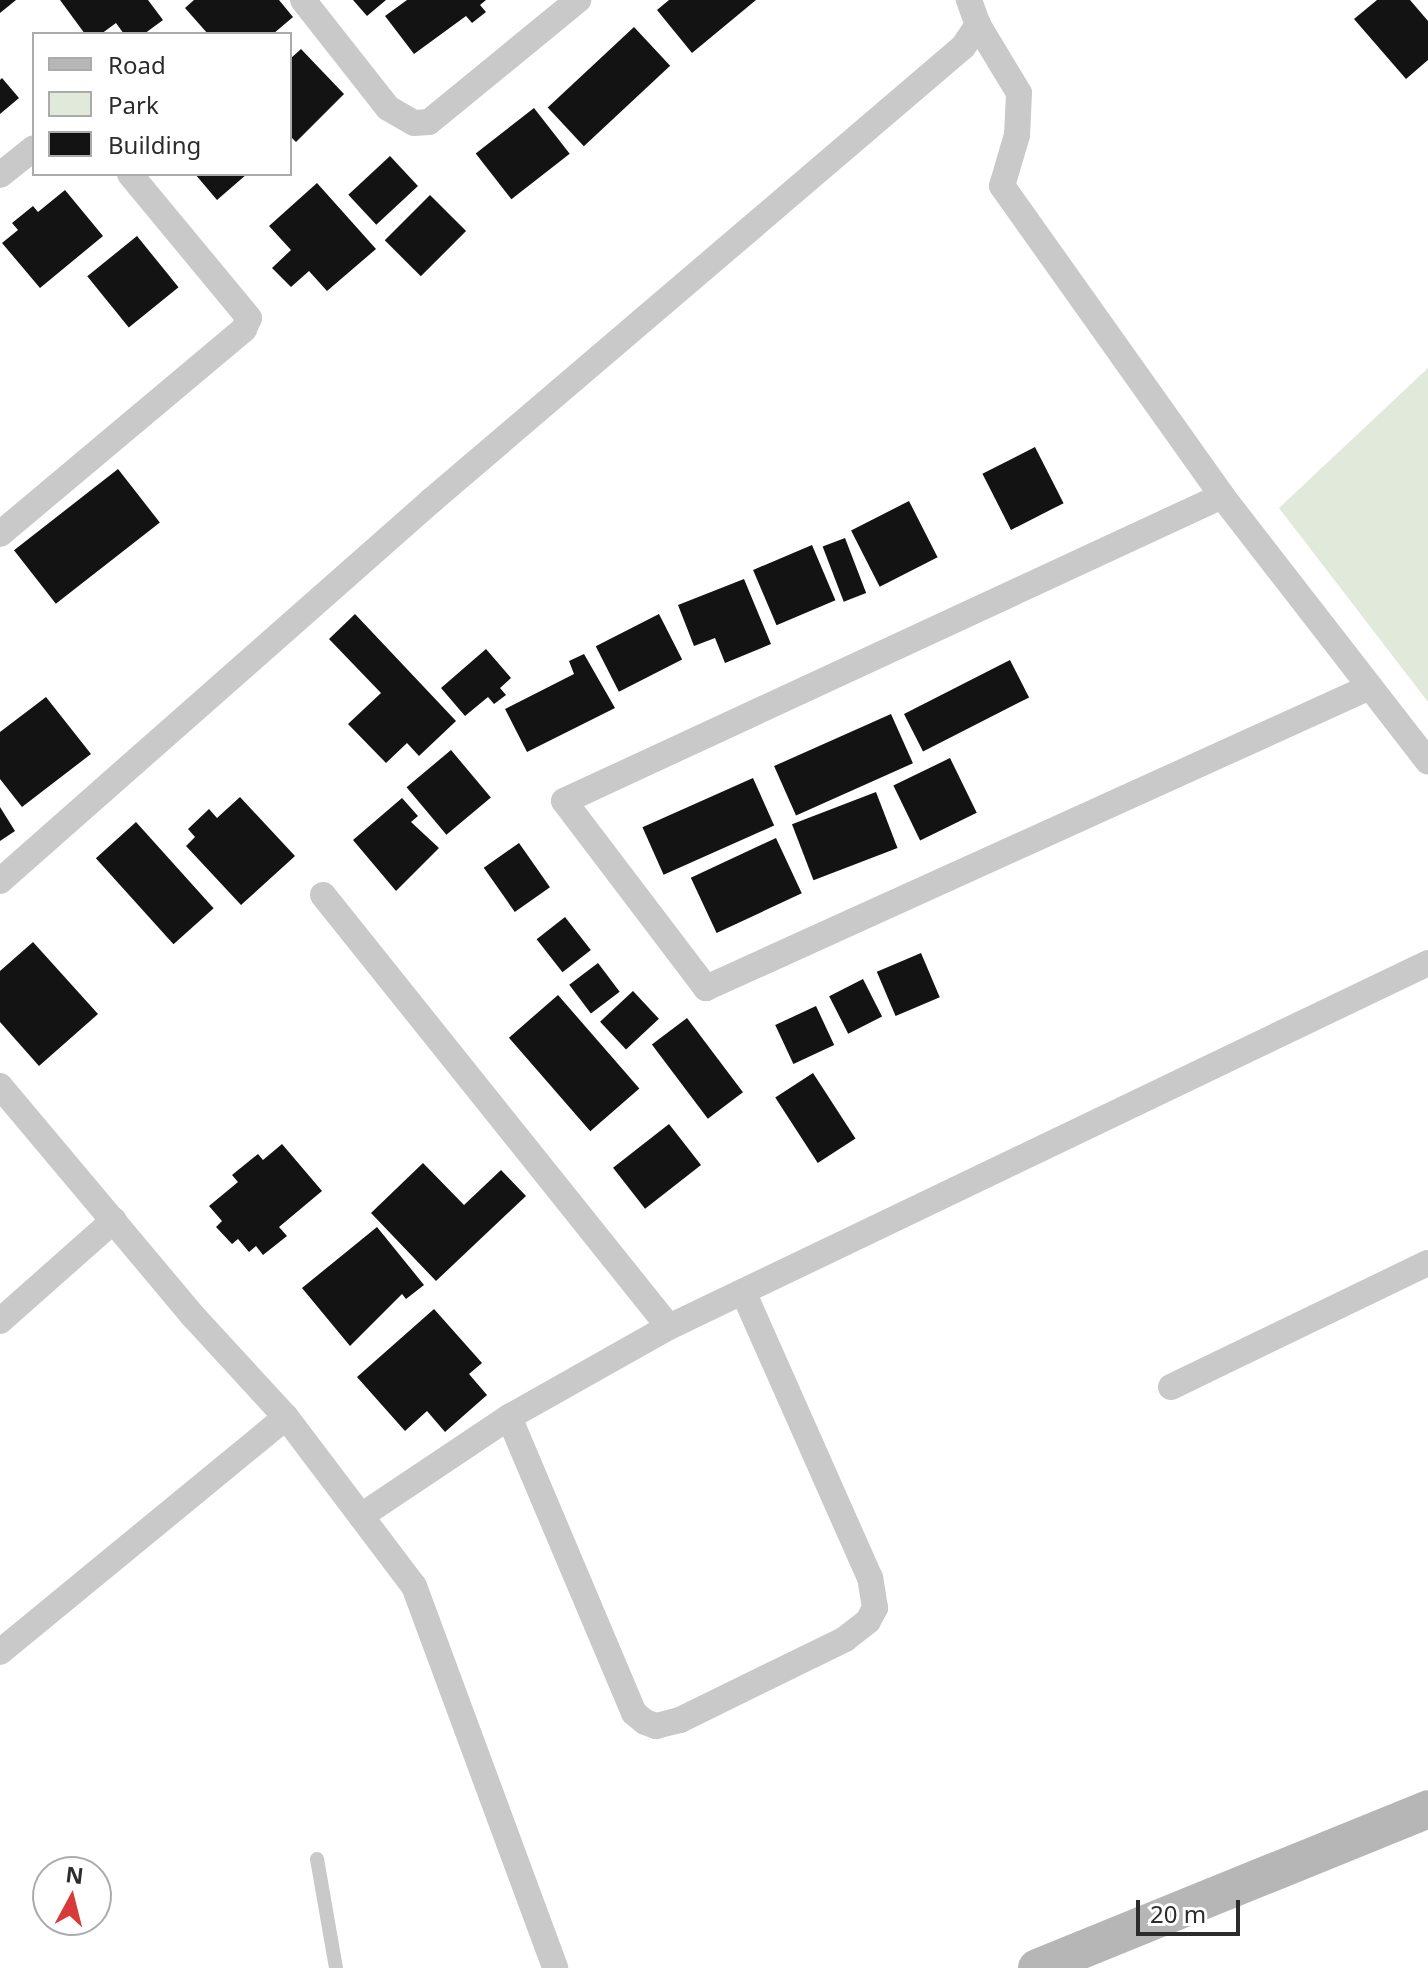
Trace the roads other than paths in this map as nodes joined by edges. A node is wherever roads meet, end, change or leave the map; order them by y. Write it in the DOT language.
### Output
graph roads {
  1 [pos="303,0"];
  2 [pos="578,0"];
  3 [pos="969,0"];
  4 [pos="978,25"];
  5 [pos="32,150"];
  6 [pos="0,175"];
  7 [pos="132,176"];
  8 [pos="1222,496"];
  9 [pos="0,534"];
  10 [pos="1370,687"];
  11 [pos="1428,762"];
  12 [pos="0,881"];
  13 [pos="323,895"];
  14 [pos="1428,963"];
  15 [pos="0,1086"];
  16 [pos="114,1220"];
  17 [pos="1428,1263"];
  18 [pos="743,1292"];
  19 [pos="0,1321"];
  20 [pos="669,1327"];
  21 [pos="1171,1387"];
  22 [pos="286,1417"];
  23 [pos="509,1417"];
  24 [pos="361,1516"];
  25 [pos="0,1652"];
  26 [pos="1428,1809"];
  27 [pos="317,1859"];
  28 [pos="336,1968"];
  29 [pos="555,1968"];
  30 [pos="1037,1968"];
  1 -- 2 [label="street"];
  3 -- 4 [label="street"];
  4 -- 8 [label="street"];
  4 -- 12 [label="street"];
  5 -- 6 [label="street"];
  7 -- 9 [label="street"];
  8 -- 10 [label="street"];
  8 -- 10 [label="street"];
  10 -- 11 [label="street"];
  13 -- 20 [label="street"];
  14 -- 18 [label="street"];
  15 -- 16 [label="street"];
  16 -- 19 [label="street"];
  16 -- 22 [label="street"];
  17 -- 21 [label="street"];
  18 -- 20 [label="street"];
  18 -- 23 [label="street"];
  20 -- 23 [label="street"];
  22 -- 24 [label="street"];
  22 -- 25 [label="street"];
  23 -- 24 [label="street"];
  24 -- 29 [label="street"];
  26 -- 30 [label="street"];
  27 -- 28 [label="lane"];
}
